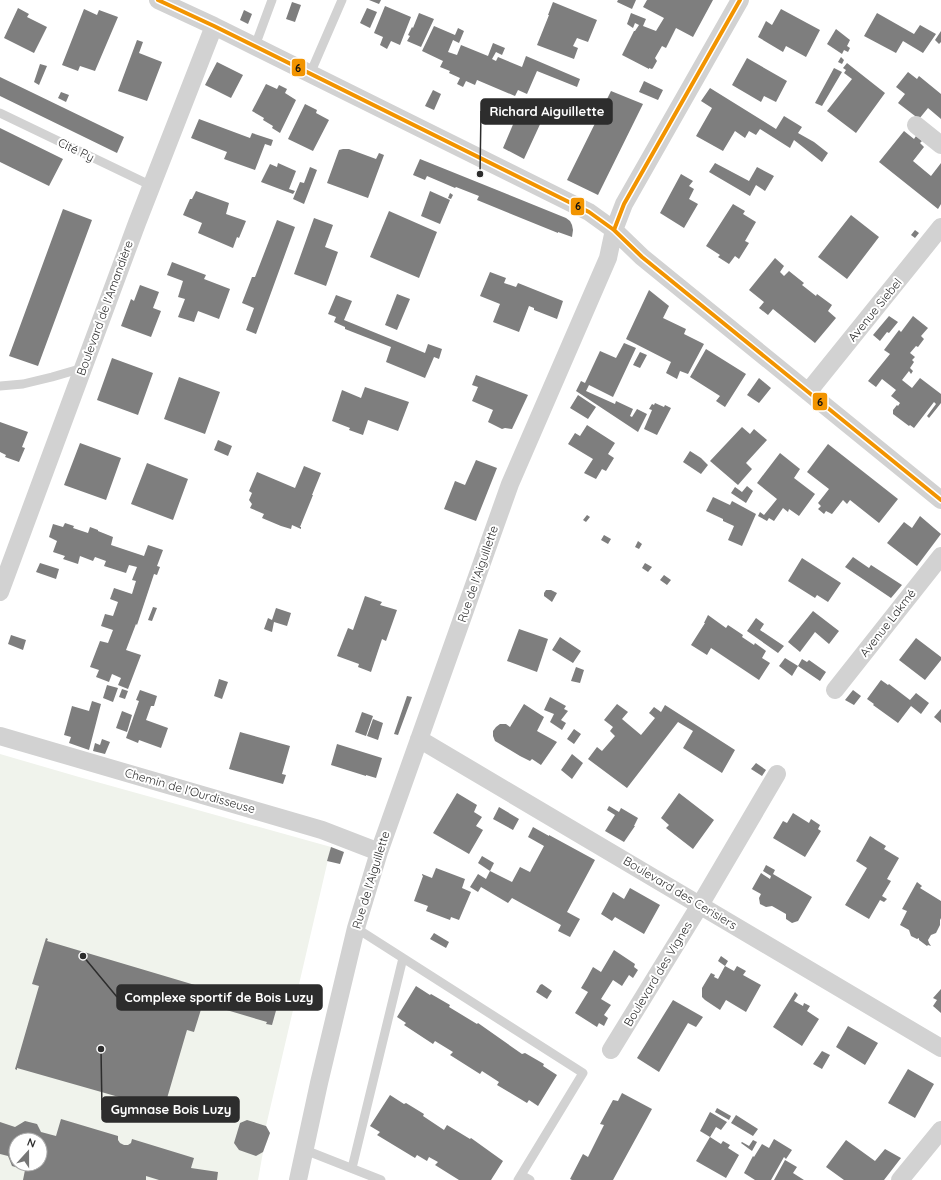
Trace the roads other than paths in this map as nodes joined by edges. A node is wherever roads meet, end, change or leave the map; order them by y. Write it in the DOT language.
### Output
graph roads {
  1 [pos="158,0"];
  2 [pos="272,0"];
  3 [pos="342,0"];
  4 [pos="740,0"];
  5 [pos="214,26"];
  6 [pos="255,46"];
  7 [pos="310,74"];
  8 [pos="0,113"];
  9 [pos="916,126"];
  10 [pos="941,145"];
  11 [pos="152,186"];
  12 [pos="941,227"];
  13 [pos="614,230"];
  14 [pos="83,368"];
  15 [pos="0,386"];
  16 [pos="808,392"];
  17 [pos="941,500"];
  18 [pos="941,556"];
  19 [pos="1,585"];
  20 [pos="835,690"];
  21 [pos="0,736"];
  22 [pos="419,739"];
  23 [pos="777,774"];
  24 [pos="379,852"];
  25 [pos="700,905"];
  26 [pos="356,928"];
  27 [pos="403,958"];
  28 [pos="941,1048"];
  29 [pos="611,1050"];
  30 [pos="941,1130"];
  31 [pos="305,1150"];
  32 [pos="352,1168"];
  33 [pos="520,1177"];
  34 [pos="298,1180"];
  35 [pos="381,1180"];
  36 [pos="530,1180"];
  37 [pos="900,1180"];
  1 -- 5 [label="street"];
  2 -- 6 [label="lane"];
  3 -- 7 [label="lane"];
  4 -- 13 [label="street, Rue de l'Aiguillette"];
  5 -- 6 [label="street"];
  5 -- 11 [label="street, Boulevard de l'Amandière"];
  6 -- 7 [label="street"];
  7 -- 13 [label="street"];
  8 -- 11 [label="lane, Cité Py"];
  9 -- 10 [label="street"];
  11 -- 14 [label="street, Boulevard de l'Amandière"];
  12 -- 16 [label="street, Avenue Siebel"];
  13 -- 16 [label="street"];
  13 -- 22 [label="street, Rue de l'Aiguillette"];
  14 -- 15 [label="lane"];
  14 -- 19 [label="street, Boulevard de l'Amandière"];
  16 -- 17 [label="street"];
  18 -- 20 [label="street, Avenue Lakmé"];
  21 -- 24 [label="street, Chemin de l'Ourdisseuse"];
  22 -- 24 [label="street, Rue de l'Aiguillette"];
  22 -- 25 [label="street, Boulevard des Cerisiers"];
  23 -- 25 [label="street, Boulevard des Vignes"];
  24 -- 26 [label="street, Rue de l'Aiguillette"];
  25 -- 28 [label="street, Boulevard des Cerisiers"];
  25 -- 29 [label="street, Boulevard des Vignes"];
  26 -- 27 [label="lane"];
  26 -- 31 [label="street, Rue de l'Aiguillette"];
  27 -- 32 [label="lane"];
  27 -- 33 [label="lane"];
  30 -- 37 [label="street"];
  31 -- 32 [label="lane"];
  31 -- 34 [label="street, Rue de l'Aiguillette"];
  32 -- 35 [label="lane"];
  33 -- 36 [label="lane"];
}
